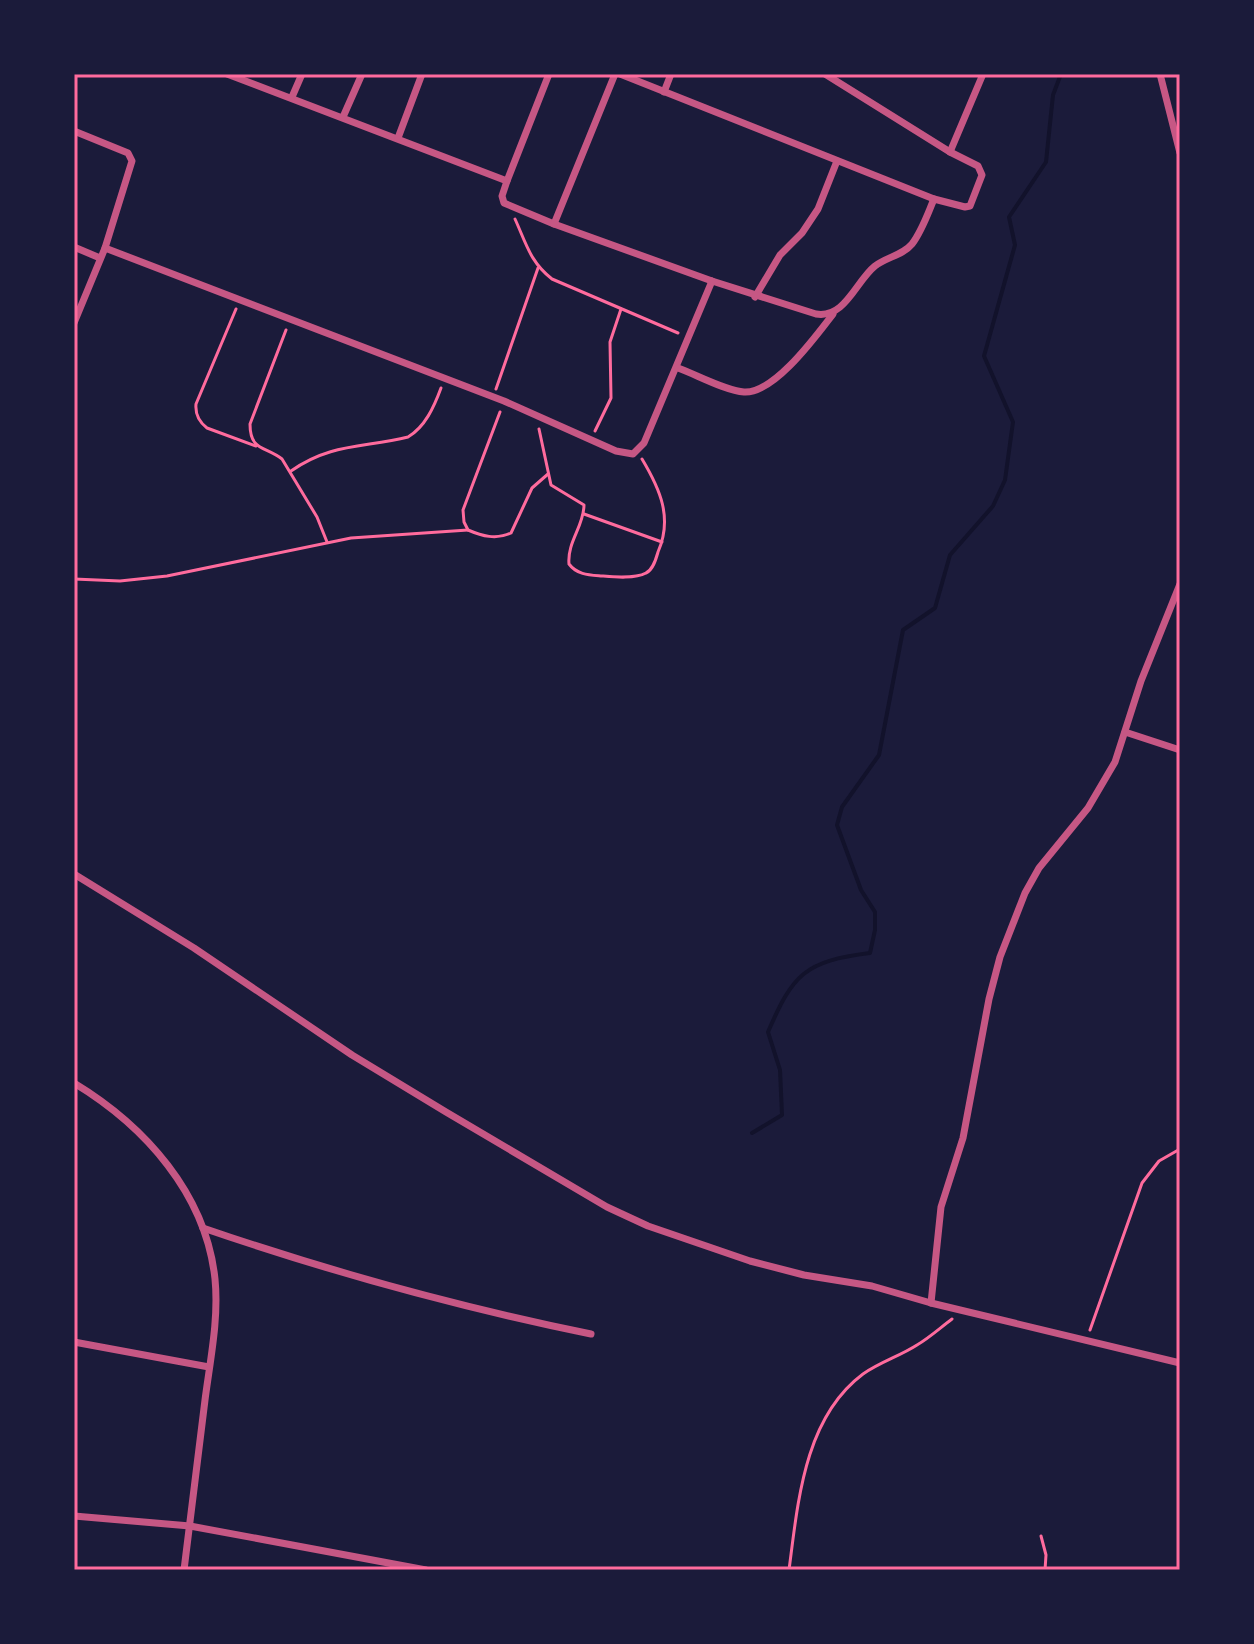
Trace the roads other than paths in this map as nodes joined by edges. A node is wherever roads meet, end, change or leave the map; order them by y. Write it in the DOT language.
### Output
graph roads {
  1 [pos="227,74"];
  2 [pos="302,74"];
  3 [pos="362,74"];
  4 [pos="422,74"];
  5 [pos="549,74"];
  6 [pos="617,74"];
  7 [pos="671,74"];
  8 [pos="825,74"];
  9 [pos="983,74"];
  10 [pos="1160,74"];
  11 [pos="240,76"];
  12 [pos="664,92"];
  13 [pos="292,97"];
  14 [pos="343,117"];
  15 [pos="74,131"];
  16 [pos="398,138"];
  17 [pos="950,152"];
  18 [pos="1180,153"];
  19 [pos="837,161"];
  20 [pos="507,181"];
  21 [pos="934,199"];
  22 [pos="554,224"];
  23 [pos="74,247"];
  24 [pos="105,248"];
  25 [pos="100,258"];
  26 [pos="712,281"];
  27 [pos="755,297"];
  28 [pos="834,312"];
  29 [pos="74,323"];
  30 [pos="678,368"];
  31 [pos="1180,584"];
  32 [pos="1125,732"];
  33 [pos="1180,750"];
  34 [pos="74,874"];
  35 [pos="74,1083"];
  36 [pos="203,1228"];
  37 [pos="931,1303"];
  38 [pos="591,1334"];
  39 [pos="74,1342"];
  40 [pos="1180,1363"];
  41 [pos="209,1367"];
  42 [pos="74,1516"];
  43 [pos="190,1526"];
  44 [pos="184,1570"];
  45 [pos="426,1570"];
  1 -- 11 [label="street"];
  2 -- 13 [label="street"];
  3 -- 14 [label="street"];
  4 -- 16 [label="street"];
  5 -- 20 [label="street"];
  6 -- 12 [label="street"];
  6 -- 22 [label="street"];
  7 -- 12 [label="street"];
  8 -- 17 [label="street"];
  9 -- 17 [label="street"];
  10 -- 18 [label="street"];
  11 -- 13 [label="street"];
  12 -- 19 [label="street"];
  13 -- 14 [label="street"];
  14 -- 16 [label="street"];
  15 -- 24 [label="street"];
  16 -- 20 [label="street"];
  17 -- 21 [label="street"];
  19 -- 21 [label="street"];
  19 -- 27 [label="street"];
  20 -- 22 [label="street"];
  21 -- 28 [label="street"];
  22 -- 26 [label="street"];
  23 -- 25 [label="street"];
  24 -- 25 [label="street"];
  24 -- 30 [label="street"];
  25 -- 29 [label="street"];
  26 -- 27 [label="street"];
  26 -- 30 [label="street"];
  27 -- 28 [label="street"];
  28 -- 30 [label="street"];
  31 -- 32 [label="street"];
  32 -- 33 [label="street"];
  32 -- 37 [label="street"];
  34 -- 37 [label="street"];
  35 -- 36 [label="street"];
  36 -- 38 [label="street"];
  36 -- 41 [label="street"];
  37 -- 40 [label="street"];
  39 -- 41 [label="street"];
  41 -- 43 [label="street"];
  42 -- 43 [label="street"];
  43 -- 44 [label="street"];
  43 -- 45 [label="street"];
}
